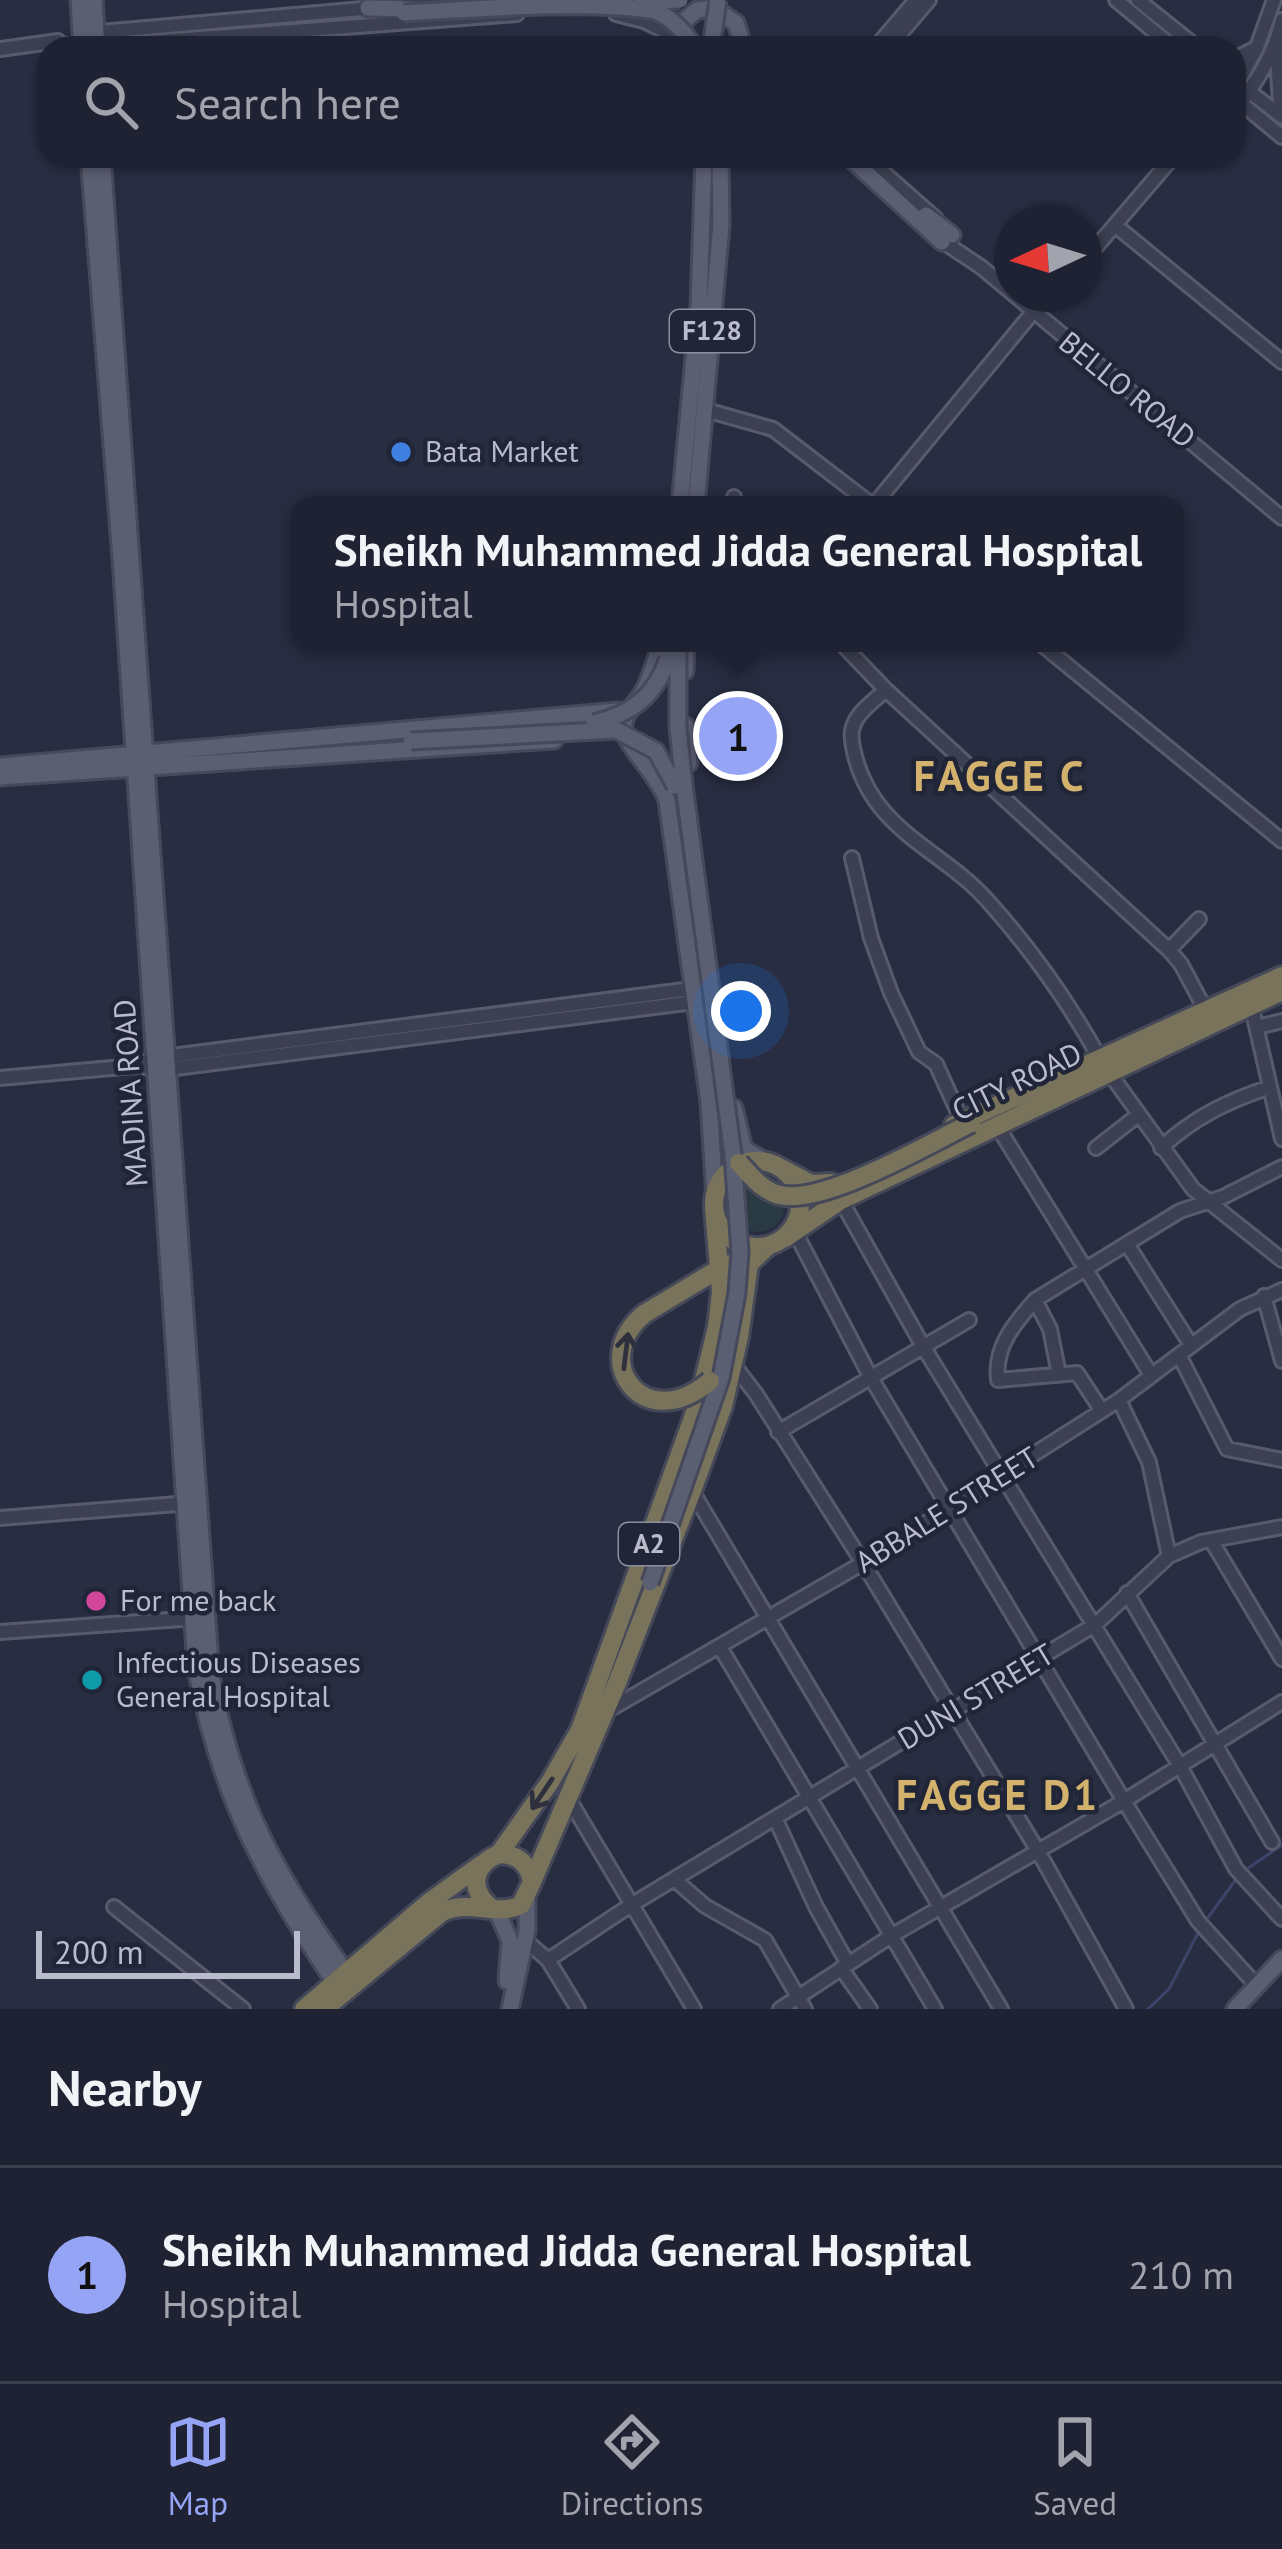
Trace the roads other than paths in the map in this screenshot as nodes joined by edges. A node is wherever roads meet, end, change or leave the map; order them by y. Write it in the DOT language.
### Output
graph roads {
  1 [pos="79,0"];
  2 [pos="94,0"];
  3 [pos="464,0"];
  4 [pos="529,0"];
  5 [pos="629,0"];
  6 [pos="663,0"];
  7 [pos="738,0"];
  8 [pos="916,0"];
  9 [pos="929,0"];
  10 [pos="1116,0"];
  11 [pos="1138,0"];
  12 [pos="1274,0"];
  13 [pos="414,5"];
  14 [pos="693,6"];
  15 [pos="727,10"];
  16 [pos="370,16"];
  17 [pos="1282,20"];
  18 [pos="88,36"];
  19 [pos="90,36"];
  20 [pos="154,36"];
  21 [pos="668,36"];
  22 [pos="683,36"];
  23 [pos="684,36"];
  24 [pos="884,36"];
  25 [pos="898,36"];
  26 [pos="1160,36"];
  27 [pos="1183,36"];
  28 [pos="1276,44"];
  29 [pos="36,45"];
  30 [pos="1257,47"];
  31 [pos="0,49"];
  32 [pos="1246,53"];
  33 [pos="1246,72"];
  34 [pos="1246,80"];
  35 [pos="1246,95"];
  36 [pos="1246,99"];
  37 [pos="1281,117"];
  38 [pos="1282,137"];
  39 [pos="90,168"];
  40 [pos="102,168"];
  41 [pos="700,168"];
  42 [pos="716,168"];
  43 [pos="718,168"];
  44 [pos="854,168"];
  45 [pos="866,168"];
  46 [pos="877,168"];
  47 [pos="1164,168"];
  48 [pos="1116,226"];
  49 [pos="947,238"];
  50 [pos="1102,241"];
  51 [pos="105,307"];
  52 [pos="1034,313"];
  53 [pos="1282,362"];
  54 [pos="706,410"];
  55 [pos="678,496"];
  56 [pos="694,496"];
  57 [pos="694,496"];
  58 [pos="861,496"];
  59 [pos="881,496"];
  60 [pos="1282,518"];
  61 [pos="663,652"];
  62 [pos="663,652"];
  63 [pos="665,652"];
  64 [pos="682,652"];
  65 [pos="682,652"];
  66 [pos="849,652"];
  67 [pos="1051,652"];
  68 [pos="886,691"];
  69 [pos="642,696"];
  70 [pos="627,710"];
  71 [pos="684,718"];
  72 [pos="370,734"];
  73 [pos="411,738"];
  74 [pos="631,745"];
  75 [pos="373,753"];
  76 [pos="140,761"];
  77 [pos="0,766"];
  78 [pos="0,777"];
  79 [pos="675,786"];
  80 [pos="1282,841"];
  81 [pos="851,858"];
  82 [pos="1199,919"];
  83 [pos="1168,950"];
  84 [pos="1282,976"];
  85 [pos="1282,991"];
  86 [pos="693,995"];
  87 [pos="1251,1004"];
  88 [pos="1206,1011"];
  89 [pos="1282,1021"];
  90 [pos="1256,1027"];
  91 [pos="162,1064"];
  92 [pos="1104,1065"];
  93 [pos="0,1078"];
  94 [pos="1270,1087"];
  95 [pos="1137,1116"];
  96 [pos="979,1120"];
  97 [pos="1282,1139"];
  98 [pos="1096,1148"];
  99 [pos="1161,1148"];
  100 [pos="736,1159"];
  101 [pos="774,1165"];
  102 [pos="1282,1167"];
  103 [pos="836,1191"];
  104 [pos="1208,1201"];
  105 [pos="715,1202"];
  106 [pos="776,1240"];
  107 [pos="1127,1244"];
  108 [pos="1282,1260"];
  109 [pos="721,1268"];
  110 [pos="1083,1270"];
  111 [pos="1282,1289"];
  112 [pos="1264,1295"];
  113 [pos="1035,1300"];
  114 [pos="969,1320"];
  115 [pos="1191,1345"];
  116 [pos="924,1348"];
  117 [pos="1179,1354"];
  118 [pos="1282,1361"];
  119 [pos="733,1364"];
  120 [pos="1059,1375"];
  121 [pos="1151,1375"];
  122 [pos="871,1378"];
  123 [pos="710,1381"];
  124 [pos="1119,1400"];
  125 [pos="1102,1411"];
  126 [pos="778,1432"];
  127 [pos="1282,1460"];
  128 [pos="1002,1477"];
  129 [pos="692,1491"];
  130 [pos="191,1503"];
  131 [pos="951,1508"];
  132 [pos="0,1518"];
  133 [pos="1282,1527"];
  134 [pos="1211,1540"];
  135 [pos="1169,1556"];
  136 [pos="863,1563"];
  137 [pos="645,1582"];
  138 [pos="1127,1593"];
  139 [pos="199,1618"];
  140 [pos="769,1620"];
  141 [pos="630,1624"];
  142 [pos="1096,1624"];
  143 [pos="0,1632"];
  144 [pos="720,1647"];
  145 [pos="1282,1659"];
  146 [pos="1039,1660"];
  147 [pos="1282,1702"];
  148 [pos="952,1711"];
  149 [pos="602,1714"];
  150 [pos="1215,1745"];
  151 [pos="1180,1766"];
  152 [pos="857,1768"];
  153 [pos="567,1796"];
  154 [pos="809,1797"];
  155 [pos="1124,1801"];
  156 [pos="775,1818"];
  157 [pos="1272,1842"];
  158 [pos="1037,1851"];
  159 [pos="490,1859"];
  160 [pos="674,1879"];
  161 [pos="529,1890"];
  162 [pos="631,1905"];
  163 [pos="114,1907"];
  164 [pos="492,1908"];
  165 [pos="940,1908"];
  166 [pos="1282,1919"];
  167 [pos="891,1936"];
  168 [pos="525,1940"];
  169 [pos="1282,1959"];
  170 [pos="548,1960"];
  171 [pos="844,1966"];
  172 [pos="1282,1971"];
  173 [pos="344,1982"];
  174 [pos="1256,1986"];
  175 [pos="802,2004"];
  176 [pos="242,2009"];
  177 [pos="304,2009"];
  178 [pos="324,2009"];
  179 [pos="500,2009"];
  180 [pos="510,2009"];
  181 [pos="578,2009"];
  182 [pos="694,2009"];
  183 [pos="780,2009"];
  184 [pos="870,2009"];
  185 [pos="935,2009"];
  186 [pos="1001,2009"];
  187 [pos="1126,2009"];
  188 [pos="1235,2009"];
  189 [pos="1246,2009"];
  1 -- 18 [label="main road"];
  2 -- 19 [label="main road"];
  3 -- 13 [label="street"];
  4 -- 13 [label="main road, bridge"];
  5 -- 14 [label="main road, bridge"];
  6 -- 14 [label="street"];
  7 -- 15 [label="main road"];
  8 -- 24 [label="street"];
  9 -- 25 [label="street"];
  10 -- 26 [label="street"];
  11 -- 27 [label="street"];
  12 -- 30 [label="street"];
  13 -- 16 [label="main road"];
  13 -- 23 [label="main road, bridge"];
  14 -- 15 [label="main road"];
  14 -- 22 [label="main road"];
  16 -- 20 [label="street"];
  16 -- 21 [label="street"];
  17 -- 28 [label="street"];
  28 -- 34 [label="street"];
  28 -- 37 [label="street"];
  29 -- 31 [label="street"];
  30 -- 32 [label="street"];
  30 -- 33 [label="street"];
  35 -- 37 [label="street"];
  36 -- 38 [label="street"];
  39 -- 51 [label="main road, MADINA ROAD"];
  40 -- 51 [label="main road, MADINA ROAD"];
  41 -- 55 [label="main road, F128"];
  42 -- 57 [label="main road"];
  43 -- 54 [label="main road, F128"];
  44 -- 49 [label="street, BELLO ROAD"];
  45 -- 49 [label="main road"];
  46 -- 49 [label="street, BELLO ROAD"];
  47 -- 48 [label="street"];
  48 -- 50 [label="street"];
  48 -- 53 [label="street"];
  49 -- 52 [label="street, BELLO ROAD"];
  51 -- 76 [label="main road, MADINA ROAD"];
  52 -- 59 [label="street"];
  52 -- 60 [label="street, BELLO ROAD"];
  54 -- 56 [label="main road, F128"];
  54 -- 58 [label="street"];
  61 -- 69 [label="main road"];
  62 -- 73 [label="main road, bridge"];
  63 -- 79 [label="main road, bridge"];
  64 -- 71 [label="main road"];
  65 -- 100 [label="main road, bridge"];
  66 -- 68 [label="street"];
  67 -- 80 [label="street"];
  68 -- 83 [label="street"];
  68 -- 92 [label="street"];
  69 -- 70 [label="main road"];
  69 -- 71 [label="main road"];
  70 -- 72 [label="main road"];
  70 -- 74 [label="main road"];
  71 -- 74 [label="main road"];
  71 -- 101 [label="main road"];
  72 -- 73 [label="main road"];
  72 -- 76 [label="main road"];
  73 -- 75 [label="main road"];
  73 -- 79 [label="main road, bridge"];
  74 -- 75 [label="main road"];
  74 -- 86 [label="main road"];
  75 -- 76 [label="main road"];
  76 -- 77 [label="main road"];
  76 -- 78 [label="main road"];
  76 -- 91 [label="main road, MADINA ROAD"];
  79 -- 123 [label="main road, bridge"];
  81 -- 96 [label="street"];
  82 -- 83 [label="street"];
  83 -- 88 [label="street"];
  84 -- 88 [label="highway, CITY ROAD"];
  85 -- 87 [label="highway, CITY ROAD"];
  86 -- 91 [label="street"];
  86 -- 105 [label="main road"];
  87 -- 90 [label="street"];
  87 -- 92 [label="highway, CITY ROAD"];
  88 -- 92 [label="highway, CITY ROAD"];
  89 -- 90 [label="street"];
  90 -- 94 [label="street"];
  91 -- 93 [label="street"];
  91 -- 130 [label="main road, MADINA ROAD"];
  92 -- 95 [label="street"];
  92 -- 96 [label="highway, CITY ROAD"];
  94 -- 97 [label="street"];
  94 -- 99 [label="street"];
  95 -- 98 [label="street"];
  95 -- 99 [label="street"];
  96 -- 100 [label="highway, bridge"];
  96 -- 103 [label="highway, CITY ROAD"];
  96 -- 103 [label="highway, CITY ROAD"];
  96 -- 110 [label="street"];
  99 -- 104 [label="street"];
  100 -- 137 [label="main road, bridge"];
  101 -- 103 [label="highway"];
  101 -- 105 [label="highway"];
  101 -- 106 [label="highway, A2"];
  102 -- 104 [label="street"];
  103 -- 106 [label="highway, CITY ROAD"];
  103 -- 116 [label="street"];
  104 -- 107 [label="street"];
  104 -- 108 [label="street"];
  105 -- 106 [label="highway"];
  105 -- 109 [label="highway, A2"];
  106 -- 109 [label="highway, CITY ROAD"];
  106 -- 119 [label="highway, A2"];
  106 -- 122 [label="street"];
  107 -- 110 [label="street"];
  107 -- 115 [label="street"];
  123 -- 109 [label="highway, CITY ROAD, one-way, bridge"];
  109 -- 141 [label="highway, A2"];
  110 -- 113 [label="street"];
  110 -- 121 [label="street"];
  111 -- 112 [label="street, ABBALE STREET"];
  112 -- 115 [label="street, ABBALE STREET"];
  112 -- 118 [label="street"];
  113 -- 120 [label="street"];
  113 -- 120 [label="street"];
  114 -- 116 [label="street"];
  115 -- 117 [label="street, ABBALE STREET"];
  116 -- 122 [label="street"];
  116 -- 128 [label="street"];
  117 -- 121 [label="street, ABBALE STREET"];
  117 -- 127 [label="street"];
  119 -- 126 [label="street"];
  119 -- 129 [label="highway, A2"];
  120 -- 125 [label="street"];
  121 -- 124 [label="street, ABBALE STREET"];
  122 -- 126 [label="street"];
  122 -- 131 [label="street"];
  123 -- 137 [label="main road"];
  124 -- 125 [label="street, ABBALE STREET"];
  124 -- 135 [label="street"];
  125 -- 128 [label="street, ABBALE STREET"];
  126 -- 136 [label="street"];
  128 -- 131 [label="street, ABBALE STREET"];
  128 -- 142 [label="street"];
  129 -- 140 [label="street"];
  129 -- 141 [label="highway, A2"];
  130 -- 132 [label="street"];
  130 -- 139 [label="main road, MADINA ROAD"];
  131 -- 136 [label="street, ABBALE STREET"];
  131 -- 146 [label="street"];
  133 -- 134 [label="street, DUNI STREET"];
  134 -- 135 [label="street, DUNI STREET"];
  134 -- 145 [label="street"];
  135 -- 138 [label="street, DUNI STREET"];
  136 -- 140 [label="street, ABBALE STREET"];
  136 -- 148 [label="street"];
  137 -- 141 [label="main road"];
  138 -- 142 [label="street, DUNI STREET"];
  138 -- 150 [label="street"];
  139 -- 143 [label="street"];
  139 -- 173 [label="main road, MADINA ROAD"];
  140 -- 144 [label="street, ABBALE STREET"];
  140 -- 152 [label="street"];
  141 -- 149 [label="highway, A2"];
  141 -- 159 [label="highway, A2, one-way"];
  142 -- 146 [label="street, DUNI STREET"];
  142 -- 151 [label="street"];
  144 -- 149 [label="street, ABBALE STREET"];
  144 -- 154 [label="street"];
  146 -- 148 [label="street, DUNI STREET"];
  146 -- 155 [label="street"];
  147 -- 150 [label="street"];
  148 -- 152 [label="street, DUNI STREET"];
  148 -- 158 [label="street"];
  149 -- 153 [label="highway, A2"];
  150 -- 151 [label="street"];
  150 -- 157 [label="street"];
  151 -- 155 [label="street"];
  151 -- 166 [label="street"];
  152 -- 154 [label="street, DUNI STREET"];
  152 -- 165 [label="street"];
  153 -- 161 [label="highway, A2"];
  153 -- 162 [label="street"];
  154 -- 156 [label="street, DUNI STREET"];
  154 -- 167 [label="street"];
  155 -- 158 [label="street"];
  155 -- 174 [label="street"];
  156 -- 160 [label="street, DUNI STREET"];
  156 -- 171 [label="street"];
  158 -- 165 [label="street"];
  158 -- 187 [label="street"];
  159 -- 161 [label="highway"];
  159 -- 164 [label="highway"];
  159 -- 173 [label="highway, A2"];
  160 -- 162 [label="street, DUNI STREET"];
  160 -- 175 [label="street"];
  161 -- 164 [label="highway, A2"];
  161 -- 168 [label="main road"];
  162 -- 170 [label="street, DUNI STREET"];
  162 -- 182 [label="street"];
  163 -- 176 [label="street"];
  164 -- 173 [label="highway, A2"];
  164 -- 179 [label="main road"];
  165 -- 167 [label="street"];
  165 -- 186 [label="street"];
  167 -- 171 [label="street"];
  167 -- 185 [label="street"];
  168 -- 170 [label="street"];
  168 -- 180 [label="main road"];
  169 -- 174 [label="main road"];
  170 -- 181 [label="street"];
  171 -- 175 [label="street"];
  171 -- 184 [label="street"];
  172 -- 189 [label="main road"];
  173 -- 177 [label="highway, A2"];
  173 -- 178 [label="highway, A2"];
  174 -- 188 [label="main road"];
  175 -- 183 [label="street"];
}
